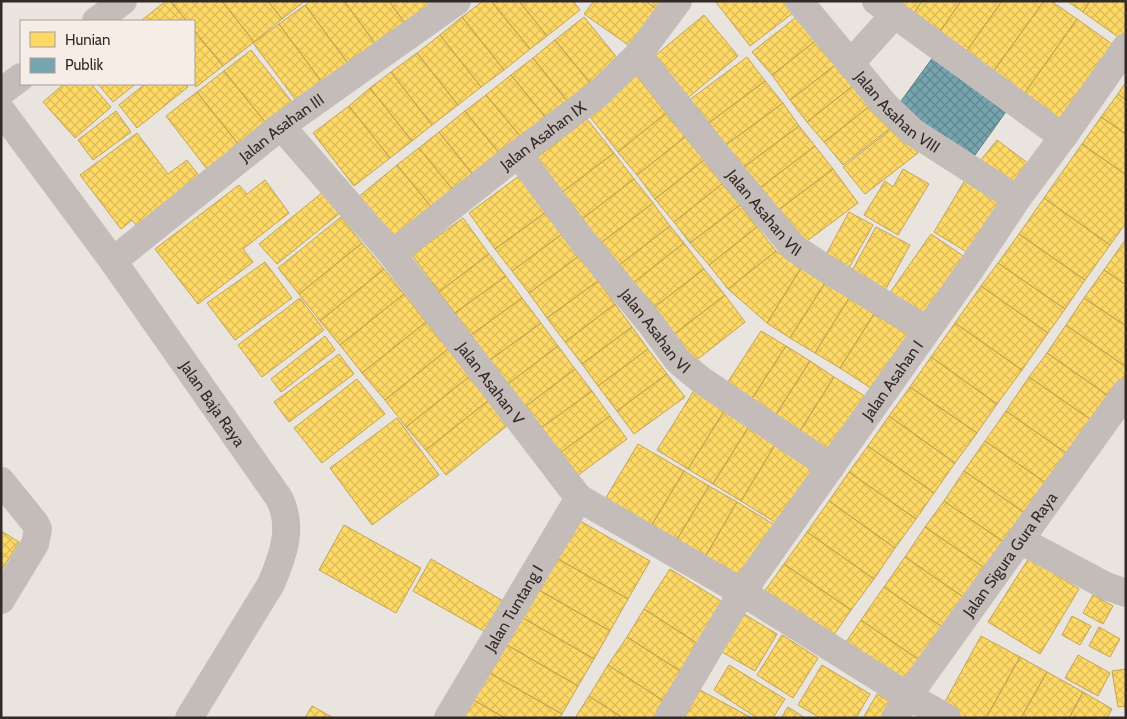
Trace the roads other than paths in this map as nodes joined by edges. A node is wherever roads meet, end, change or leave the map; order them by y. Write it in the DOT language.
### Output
graph roads {
  1 [pos="123,1"];
  2 [pos="456,1"];
  3 [pos="678,1"];
  4 [pos="799,1"];
  5 [pos="885,8"];
  6 [pos="97,20"];
  7 [pos="1126,47"];
  8 [pos="638,55"];
  9 [pos="850,64"];
  10 [pos="20,78"];
  11 [pos="1,92"];
  12 [pos="1,110"];
  13 [pos="281,126"];
  14 [pos="1063,137"];
  15 [pos="518,154"];
  16 [pos="1017,199"];
  17 [pos="392,254"];
  18 [pos="113,262"];
  19 [pos="927,330"];
  20 [pos="1126,392"];
  21 [pos="831,467"];
  22 [pos="1,481"];
  23 [pos="579,498"];
  24 [pos="1020,540"];
  25 [pos="742,592"];
  26 [pos="1126,593"];
  27 [pos="1,600"];
  28 [pos="902,707"];
  29 [pos="189,718"];
  30 [pos="448,718"];
  31 [pos="668,718"];
  32 [pos="947,718"];
  1 -- 6 [label="street"];
  2 -- 13 [label="street, Jalan Asahan III"];
  3 -- 8 [label="street, Jalan Asahan IX"];
  4 -- 9 [label="street, Jalan Asahan VIII"];
  5 -- 9 [label="street"];
  5 -- 14 [label="street"];
  7 -- 14 [label="street, Jalan Asahan I"];
  8 -- 15 [label="street, Jalan Asahan IX"];
  8 -- 19 [label="street, Jalan Asahan VII"];
  9 -- 16 [label="street, Jalan Asahan VIII"];
  10 -- 11 [label="street"];
  12 -- 18 [label="street, Jalan Baja Raya"];
  13 -- 17 [label="street, Jalan Asahan V"];
  13 -- 18 [label="street, Jalan Asahan III"];
  14 -- 16 [label="street, Jalan Asahan I"];
  15 -- 17 [label="street, Jalan Asahan IX"];
  15 -- 21 [label="street, Jalan Asahan VI"];
  16 -- 19 [label="street, Jalan Asahan I"];
  17 -- 23 [label="street, Jalan Asahan V"];
  18 -- 29 [label="street, Jalan Baja Raya"];
  19 -- 21 [label="street, Jalan Asahan I"];
  20 -- 24 [label="street, Jalan Sigura Gura Raya"];
  21 -- 25 [label="street, Jalan Asahan I"];
  22 -- 27 [label="street"];
  23 -- 25 [label="street, Jalan Asahan V"];
  23 -- 30 [label="street, Jalan Tuntang I"];
  24 -- 26 [label="street"];
  24 -- 28 [label="street, Jalan Sigura Gura Raya"];
  25 -- 28 [label="street, Jalan Asahan V"];
  25 -- 31 [label="street, Jalan Asahan I"];
  28 -- 32 [label="street, Jalan Asahan V"];
}
